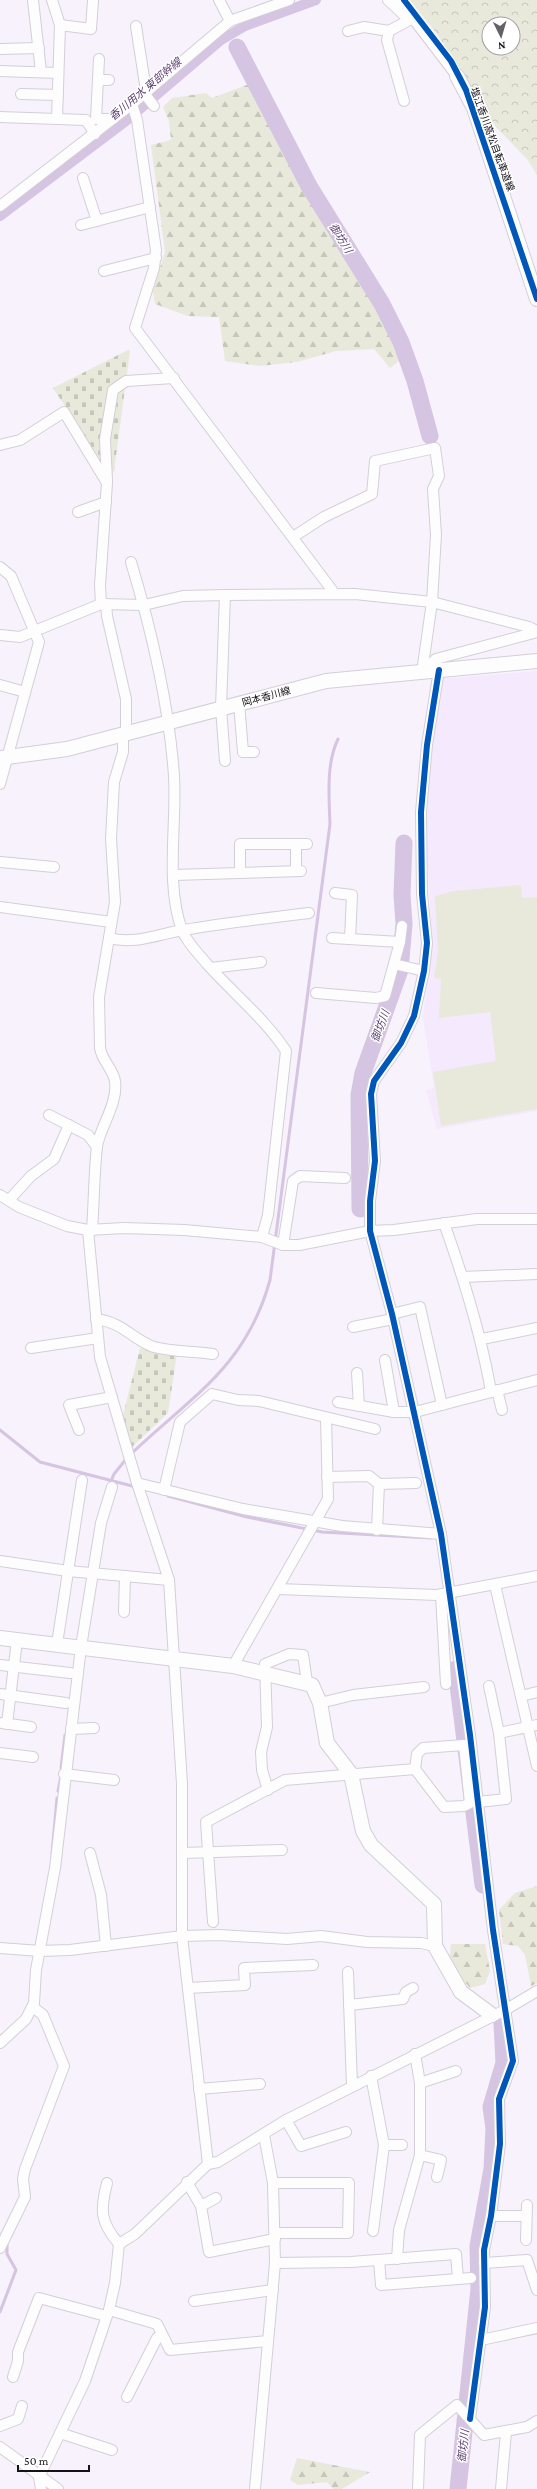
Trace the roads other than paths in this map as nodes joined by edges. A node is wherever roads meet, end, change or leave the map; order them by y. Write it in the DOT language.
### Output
graph roads {
  1 [pos="33,0"];
  2 [pos="52,0"];
  3 [pos="93,0"];
  4 [pos="219,0"];
  5 [pos="289,0"];
  6 [pos="388,0"];
  7 [pos="399,0"];
  8 [pos="413,18"];
  9 [pos="230,21"];
  10 [pos="60,26"];
  11 [pos="136,26"];
  12 [pos="348,31"];
  13 [pos="389,31"];
  14 [pos="39,48"];
  15 [pos="0,49"];
  16 [pos="99,59"];
  17 [pos="0,71"];
  18 [pos="41,72"];
  19 [pos="58,73"];
  20 [pos="457,76"];
  21 [pos="98,80"];
  22 [pos="109,80"];
  23 [pos="21,94"];
  24 [pos="146,94"];
  25 [pos="58,95"];
  26 [pos="404,101"];
  27 [pos="133,106"];
  28 [pos="154,106"];
  29 [pos="0,117"];
  30 [pos="57,119"];
  31 [pos="113,119"];
  32 [pos="95,134"];
  33 [pos="83,178"];
  34 [pos="0,206"];
  35 [pos="150,207"];
  36 [pos="96,221"];
  37 [pos="81,225"];
  38 [pos="156,258"];
  39 [pos="104,272"];
  40 [pos="537,299"];
  41 [pos="174,378"];
  42 [pos="0,445"];
  43 [pos="107,483"];
  44 [pos="106,502"];
  45 [pos="78,512"];
  46 [pos="294,537"];
  47 [pos="131,562"];
  48 [pos="0,567"];
  49 [pos="335,594"];
  50 [pos="225,595"];
  51 [pos="432,602"];
  52 [pos="104,604"];
  53 [pos="144,605"];
  54 [pos="537,632"];
  55 [pos="36,633"];
  56 [pos="0,635"];
  57 [pos="537,661"];
  58 [pos="439,670"];
  59 [pos="422,672"];
  60 [pos="0,685"];
  61 [pos="25,692"];
  62 [pos="239,703"];
  63 [pos="221,708"];
  64 [pos="170,721"];
  65 [pos="124,734"];
  66 [pos="254,752"];
  67 [pos="4,758"];
  68 [pos="226,761"];
  69 [pos="0,784"];
  70 [pos="296,844"];
  71 [pos="307,844"];
  72 [pos="0,862"];
  73 [pos="54,867"];
  74 [pos="240,873"];
  75 [pos="174,876"];
  76 [pos="335,893"];
  77 [pos="0,907"];
  78 [pos="309,913"];
  79 [pos="111,922"];
  80 [pos="402,926"];
  81 [pos="182,930"];
  82 [pos="109,938"];
  83 [pos="332,938"];
  84 [pos="350,939"];
  85 [pos="400,942"];
  86 [pos="261,962"];
  87 [pos="394,964"];
  88 [pos="211,968"];
  89 [pos="424,971"];
  90 [pos="316,993"];
  91 [pos="49,1116"];
  92 [pos="69,1125"];
  93 [pos="97,1146"];
  94 [pos="345,1178"];
  95 [pos="4,1197"];
  96 [pos="537,1219"];
  97 [pos="444,1223"];
  98 [pos="90,1230"];
  99 [pos="370,1231"];
  100 [pos="262,1237"];
  101 [pos="283,1245"];
  102 [pos="537,1274"];
  103 [pos="463,1277"];
  104 [pos="393,1316"];
  105 [pos="96,1319"];
  106 [pos="353,1326"];
  107 [pos="537,1328"];
  108 [pos="98,1338"];
  109 [pos="482,1339"];
  110 [pos="31,1348"];
  111 [pos="213,1354"];
  112 [pos="385,1360"];
  113 [pos="357,1373"];
  114 [pos="537,1380"];
  115 [pos="494,1391"];
  116 [pos="112,1397"];
  117 [pos="338,1402"];
  118 [pos="442,1405"];
  119 [pos="359,1406"];
  120 [pos="502,1410"];
  121 [pos="394,1412"];
  122 [pos="415,1412"];
  123 [pos="326,1418"];
  124 [pos="375,1429"];
  125 [pos="79,1430"];
  126 [pos="327,1477"];
  127 [pos="82,1480"];
  128 [pos="137,1483"];
  129 [pos="416,1483"];
  130 [pos="379,1484"];
  131 [pos="112,1487"];
  132 [pos="164,1490"];
  133 [pos="317,1522"];
  134 [pos="378,1530"];
  135 [pos="441,1534"];
  136 [pos="0,1561"];
  137 [pos="68,1571"];
  138 [pos="93,1573"];
  139 [pos="125,1576"];
  140 [pos="537,1576"];
  141 [pos="169,1580"];
  142 [pos="495,1585"];
  143 [pos="278,1589"];
  144 [pos="445,1594"];
  145 [pos="124,1612"];
  146 [pos="0,1638"];
  147 [pos="17,1640"];
  148 [pos="57,1644"];
  149 [pos="81,1647"];
  150 [pos="175,1659"];
  151 [pos="0,1665"];
  152 [pos="14,1666"];
  153 [pos="233,1666"];
  154 [pos="70,1673"];
  155 [pos="263,1673"];
  156 [pos="307,1682"];
  157 [pos="446,1684"];
  158 [pos="489,1686"];
  159 [pos="424,1687"];
  160 [pos="537,1692"];
  161 [pos="5,1695"];
  162 [pos="521,1696"];
  163 [pos="66,1702"];
  164 [pos="320,1703"];
  165 [pos="3,1723"];
  166 [pos="532,1726"];
  167 [pos="31,1727"];
  168 [pos="94,1728"];
  169 [pos="70,1729"];
  170 [pos="499,1733"];
  171 [pos="0,1753"];
  172 [pos="33,1757"];
  173 [pos="537,1766"];
  174 [pos="415,1769"];
  175 [pos="64,1774"];
  176 [pos="351,1774"];
  177 [pos="114,1780"];
  178 [pos="268,1790"];
  179 [pos="478,1802"];
  180 [pos="282,1850"];
  181 [pos="90,1853"];
  182 [pos="182,1853"];
  183 [pos="209,1854"];
  184 [pos="213,1922"];
  185 [pos="182,1936"];
  186 [pos="106,1946"];
  187 [pos="435,1946"];
  188 [pos="0,1948"];
  189 [pos="40,1951"];
  190 [pos="313,1965"];
  191 [pos="348,1972"];
  192 [pos="188,1988"];
  193 [pos="413,1988"];
  194 [pos="537,1991"];
  195 [pos="349,2005"];
  196 [pos="33,2007"];
  197 [pos="505,2010"];
  198 [pos="492,2015"];
  199 [pos="0,2043"];
  200 [pos="415,2054"];
  201 [pos="456,2072"];
  202 [pos="371,2076"];
  203 [pos="420,2083"];
  204 [pos="260,2084"];
  205 [pos="352,2086"];
  206 [pos="198,2089"];
  207 [pos="286,2120"];
  208 [pos="346,2132"];
  209 [pos="264,2135"];
  210 [pos="402,2145"];
  211 [pos="384,2146"];
  212 [pos="420,2155"];
  213 [pos="208,2164"];
  214 [pos="437,2177"];
  215 [pos="187,2182"];
  216 [pos="108,2183"];
  217 [pos="273,2183"];
  218 [pos="216,2198"];
  219 [pos="527,2205"];
  220 [pos="201,2206"];
  221 [pos="491,2216"];
  222 [pos="526,2216"];
  223 [pos="373,2231"];
  224 [pos="275,2236"];
  225 [pos="526,2240"];
  226 [pos="119,2244"];
  227 [pos="0,2248"];
  228 [pos="397,2259"];
  229 [pos="379,2260"];
  230 [pos="276,2263"];
  231 [pos="484,2263"];
  232 [pos="471,2278"];
  233 [pos="458,2279"];
  234 [pos="273,2290"];
  235 [pos="537,2290"];
  236 [pos="194,2301"];
  237 [pos="108,2313"];
  238 [pos="537,2328"];
  239 [pos="162,2335"];
  240 [pos="480,2340"];
  241 [pos="268,2341"];
  242 [pos="13,2377"];
  243 [pos="127,2397"];
  244 [pos="22,2406"];
  245 [pos="467,2416"];
  246 [pos="537,2421"];
  247 [pos="0,2426"];
  248 [pos="506,2432"];
  249 [pos="60,2433"];
  250 [pos="0,2447"];
  251 [pos="112,2450"];
  252 [pos="39,2477"];
  253 [pos="41,2489"];
  254 [pos="58,2489"];
  255 [pos="254,2489"];
  256 [pos="418,2489"];
  257 [pos="501,2489"];
  1 -- 14 [label="street"];
  2 -- 10 [label="street"];
  3 -- 10 [label="street"];
  4 -- 9 [label="street"];
  5 -- 9 [label="street"];
  6 -- 8 [label="street"];
  7 -- 8 [label="street"];
  8 -- 13 [label="street"];
  8 -- 20 [label="street"];
  9 -- 24 [label="street"];
  10 -- 19 [label="street"];
  11 -- 24 [label="street"];
  12 -- 13 [label="street"];
  13 -- 26 [label="street"];
  14 -- 15 [label="street"];
  14 -- 18 [label="street"];
  16 -- 21 [label="street"];
  17 -- 18 [label="street"];
  18 -- 19 [label="street"];
  19 -- 25 [label="street"];
  20 -- 40 [label="main road, 塩江香川高松自転車道線"];
  21 -- 22 [label="street"];
  21 -- 31 [label="street"];
  23 -- 25 [label="street"];
  24 -- 27 [label="street"];
  24 -- 28 [label="street"];
  25 -- 30 [label="street"];
  27 -- 31 [label="street"];
  27 -- 35 [label="street"];
  29 -- 30 [label="street"];
  30 -- 32 [label="street"];
  31 -- 32 [label="street"];
  32 -- 34 [label="street"];
  33 -- 36 [label="street"];
  35 -- 36 [label="street"];
  35 -- 38 [label="street"];
  36 -- 37 [label="street"];
  38 -- 39 [label="street"];
  38 -- 41 [label="street"];
  41 -- 43 [label="street"];
  41 -- 46 [label="street"];
  42 -- 43 [label="street"];
  43 -- 44 [label="street"];
  44 -- 45 [label="street"];
  44 -- 52 [label="street"];
  46 -- 49 [label="street"];
  46 -- 51 [label="street"];
  47 -- 53 [label="street"];
  48 -- 55 [label="street"];
  49 -- 50 [label="street"];
  49 -- 51 [label="street"];
  50 -- 53 [label="street"];
  50 -- 63 [label="street"];
  51 -- 54 [label="street"];
  51 -- 59 [label="street"];
  52 -- 53 [label="street"];
  52 -- 55 [label="street"];
  52 -- 65 [label="street"];
  53 -- 64 [label="street"];
  54 -- 59 [label="street"];
  55 -- 56 [label="street"];
  55 -- 61 [label="street"];
  57 -- 58 [label="main road, 岡本香川線"];
  58 -- 59 [label="main road, 岡本香川線"];
  58 -- 89 [label="street"];
  59 -- 62 [label="main road, 岡本香川線"];
  60 -- 61 [label="street"];
  61 -- 67 [label="street"];
  62 -- 63 [label="main road, 岡本香川線"];
  62 -- 66 [label="street"];
  63 -- 64 [label="main road, 岡本香川線"];
  63 -- 68 [label="street"];
  64 -- 65 [label="main road, 岡本香川線"];
  64 -- 75 [label="street"];
  65 -- 67 [label="main road, 岡本香川線"];
  65 -- 79 [label="street"];
  67 -- 69 [label="street"];
  70 -- 71 [label="street"];
  70 -- 74 [label="street"];
  70 -- 74 [label="street"];
  72 -- 73 [label="street"];
  74 -- 75 [label="street"];
  75 -- 81 [label="street"];
  76 -- 84 [label="street"];
  77 -- 79 [label="street"];
  78 -- 81 [label="street"];
  79 -- 82 [label="street"];
  80 -- 85 [label="street"];
  81 -- 82 [label="street"];
  81 -- 88 [label="street"];
  82 -- 93 [label="street"];
  83 -- 84 [label="street"];
  84 -- 85 [label="street"];
  85 -- 87 [label="street"];
  86 -- 88 [label="street"];
  87 -- 89 [label="street"];
  87 -- 90 [label="street"];
  88 -- 100 [label="street"];
  89 -- 99 [label="street"];
  91 -- 92 [label="street"];
  92 -- 93 [label="street"];
  92 -- 95 [label="street"];
  93 -- 98 [label="street"];
  94 -- 101 [label="street"];
  95 -- 98 [label="street"];
  96 -- 97 [label="street"];
  97 -- 99 [label="street"];
  97 -- 103 [label="street"];
  98 -- 100 [label="street"];
  98 -- 105 [label="street"];
  99 -- 101 [label="street"];
  99 -- 104 [label="street"];
  100 -- 101 [label="street"];
  102 -- 103 [label="street"];
  103 -- 109 [label="street"];
  104 -- 106 [label="street"];
  104 -- 118 [label="street"];
  104 -- 122 [label="street"];
  105 -- 108 [label="street"];
  105 -- 111 [label="street"];
  107 -- 109 [label="street"];
  108 -- 110 [label="street"];
  108 -- 116 [label="street"];
  109 -- 115 [label="street"];
  112 -- 121 [label="street"];
  113 -- 119 [label="street"];
  114 -- 115 [label="street"];
  115 -- 118 [label="street"];
  115 -- 120 [label="street"];
  116 -- 125 [label="street"];
  116 -- 128 [label="street"];
  117 -- 119 [label="street"];
  118 -- 122 [label="street"];
  119 -- 121 [label="street"];
  121 -- 122 [label="street"];
  122 -- 135 [label="street"];
  123 -- 124 [label="street"];
  123 -- 126 [label="street"];
  123 -- 132 [label="street"];
  126 -- 130 [label="street"];
  126 -- 133 [label="street"];
  127 -- 137 [label="street"];
  128 -- 132 [label="street"];
  128 -- 141 [label="street"];
  129 -- 130 [label="street"];
  130 -- 134 [label="street"];
  131 -- 138 [label="street"];
  132 -- 133 [label="street"];
  133 -- 134 [label="street"];
  133 -- 143 [label="street"];
  134 -- 135 [label="street"];
  135 -- 144 [label="street"];
  136 -- 137 [label="street"];
  137 -- 138 [label="street"];
  137 -- 148 [label="street"];
  138 -- 139 [label="street"];
  138 -- 149 [label="street"];
  139 -- 141 [label="street"];
  139 -- 145 [label="street"];
  140 -- 142 [label="street"];
  141 -- 150 [label="street"];
  142 -- 144 [label="street"];
  142 -- 162 [label="street"];
  143 -- 144 [label="street"];
  143 -- 153 [label="street"];
  144 -- 157 [label="street"];
  144 -- 179 [label="street"];
  146 -- 147 [label="main road"];
  147 -- 148 [label="main road"];
  147 -- 152 [label="street"];
  148 -- 149 [label="main road"];
  149 -- 150 [label="main road"];
  149 -- 169 [label="street"];
  150 -- 153 [label="main road"];
  150 -- 182 [label="street"];
  151 -- 152 [label="street"];
  152 -- 154 [label="street"];
  152 -- 161 [label="street"];
  153 -- 155 [label="main road"];
  155 -- 156 [label="main road"];
  155 -- 156 [label="street"];
  155 -- 178 [label="street"];
  156 -- 164 [label="main road"];
  158 -- 170 [label="street"];
  159 -- 164 [label="street"];
  160 -- 162 [label="street"];
  161 -- 163 [label="street"];
  161 -- 165 [label="street"];
  162 -- 166 [label="street"];
  164 -- 176 [label="main road"];
  165 -- 167 [label="street"];
  166 -- 170 [label="street"];
  166 -- 173 [label="street"];
  168 -- 169 [label="street"];
  169 -- 175 [label="street"];
  170 -- 179 [label="street"];
  171 -- 172 [label="street"];
  174 -- 174 [label="street"];
  174 -- 176 [label="street"];
  175 -- 177 [label="street"];
  175 -- 189 [label="street"];
  176 -- 178 [label="street"];
  176 -- 187 [label="main road"];
  178 -- 183 [label="street"];
  179 -- 197 [label="street"];
  180 -- 183 [label="street"];
  181 -- 186 [label="street"];
  182 -- 183 [label="street"];
  182 -- 185 [label="street"];
  183 -- 184 [label="street"];
  185 -- 186 [label="street"];
  185 -- 187 [label="street"];
  185 -- 192 [label="street"];
  186 -- 189 [label="street"];
  187 -- 198 [label="main road"];
  188 -- 189 [label="street"];
  189 -- 196 [label="street"];
  190 -- 192 [label="street"];
  191 -- 195 [label="street"];
  192 -- 206 [label="street"];
  193 -- 195 [label="street"];
  194 -- 197 [label="street"];
  195 -- 205 [label="street"];
  196 -- 199 [label="street"];
  196 -- 227 [label="street"];
  197 -- 198 [label="street"];
  197 -- 221 [label="street"];
  198 -- 200 [label="street"];
  200 -- 202 [label="street"];
  200 -- 203 [label="street"];
  201 -- 203 [label="street"];
  202 -- 205 [label="street"];
  202 -- 211 [label="street"];
  203 -- 212 [label="street"];
  204 -- 206 [label="street"];
  205 -- 207 [label="street"];
  206 -- 213 [label="street"];
  207 -- 208 [label="street"];
  207 -- 209 [label="street"];
  209 -- 213 [label="street"];
  209 -- 217 [label="street"];
  210 -- 211 [label="street"];
  211 -- 223 [label="street"];
  212 -- 214 [label="street"];
  212 -- 228 [label="street"];
  213 -- 215 [label="street"];
  215 -- 220 [label="street"];
  215 -- 226 [label="street"];
  216 -- 226 [label="street"];
  217 -- 224 [label="street"];
  217 -- 224 [label="street"];
  218 -- 220 [label="street"];
  219 -- 222 [label="street"];
  220 -- 224 [label="street"];
  221 -- 222 [label="street"];
  221 -- 231 [label="street"];
  222 -- 225 [label="street"];
  224 -- 230 [label="street"];
  226 -- 237 [label="street"];
  228 -- 229 [label="street"];
  228 -- 233 [label="street"];
  229 -- 230 [label="street"];
  229 -- 233 [label="street"];
  230 -- 234 [label="street"];
  231 -- 235 [label="street"];
  231 -- 240 [label="street"];
  232 -- 233 [label="street"];
  234 -- 236 [label="street"];
  234 -- 241 [label="street"];
  237 -- 239 [label="street"];
  237 -- 242 [label="street"];
  237 -- 249 [label="street"];
  238 -- 240 [label="street"];
  239 -- 241 [label="street"];
  239 -- 243 [label="street"];
  240 -- 245 [label="street"];
  241 -- 255 [label="street"];
  244 -- 247 [label="street"];
  245 -- 248 [label="street"];
  245 -- 256 [label="street"];
  246 -- 248 [label="street"];
  248 -- 257 [label="street"];
  249 -- 251 [label="street"];
  249 -- 252 [label="street"];
  250 -- 252 [label="street"];
  252 -- 253 [label="street"];
  252 -- 254 [label="street"];
}
